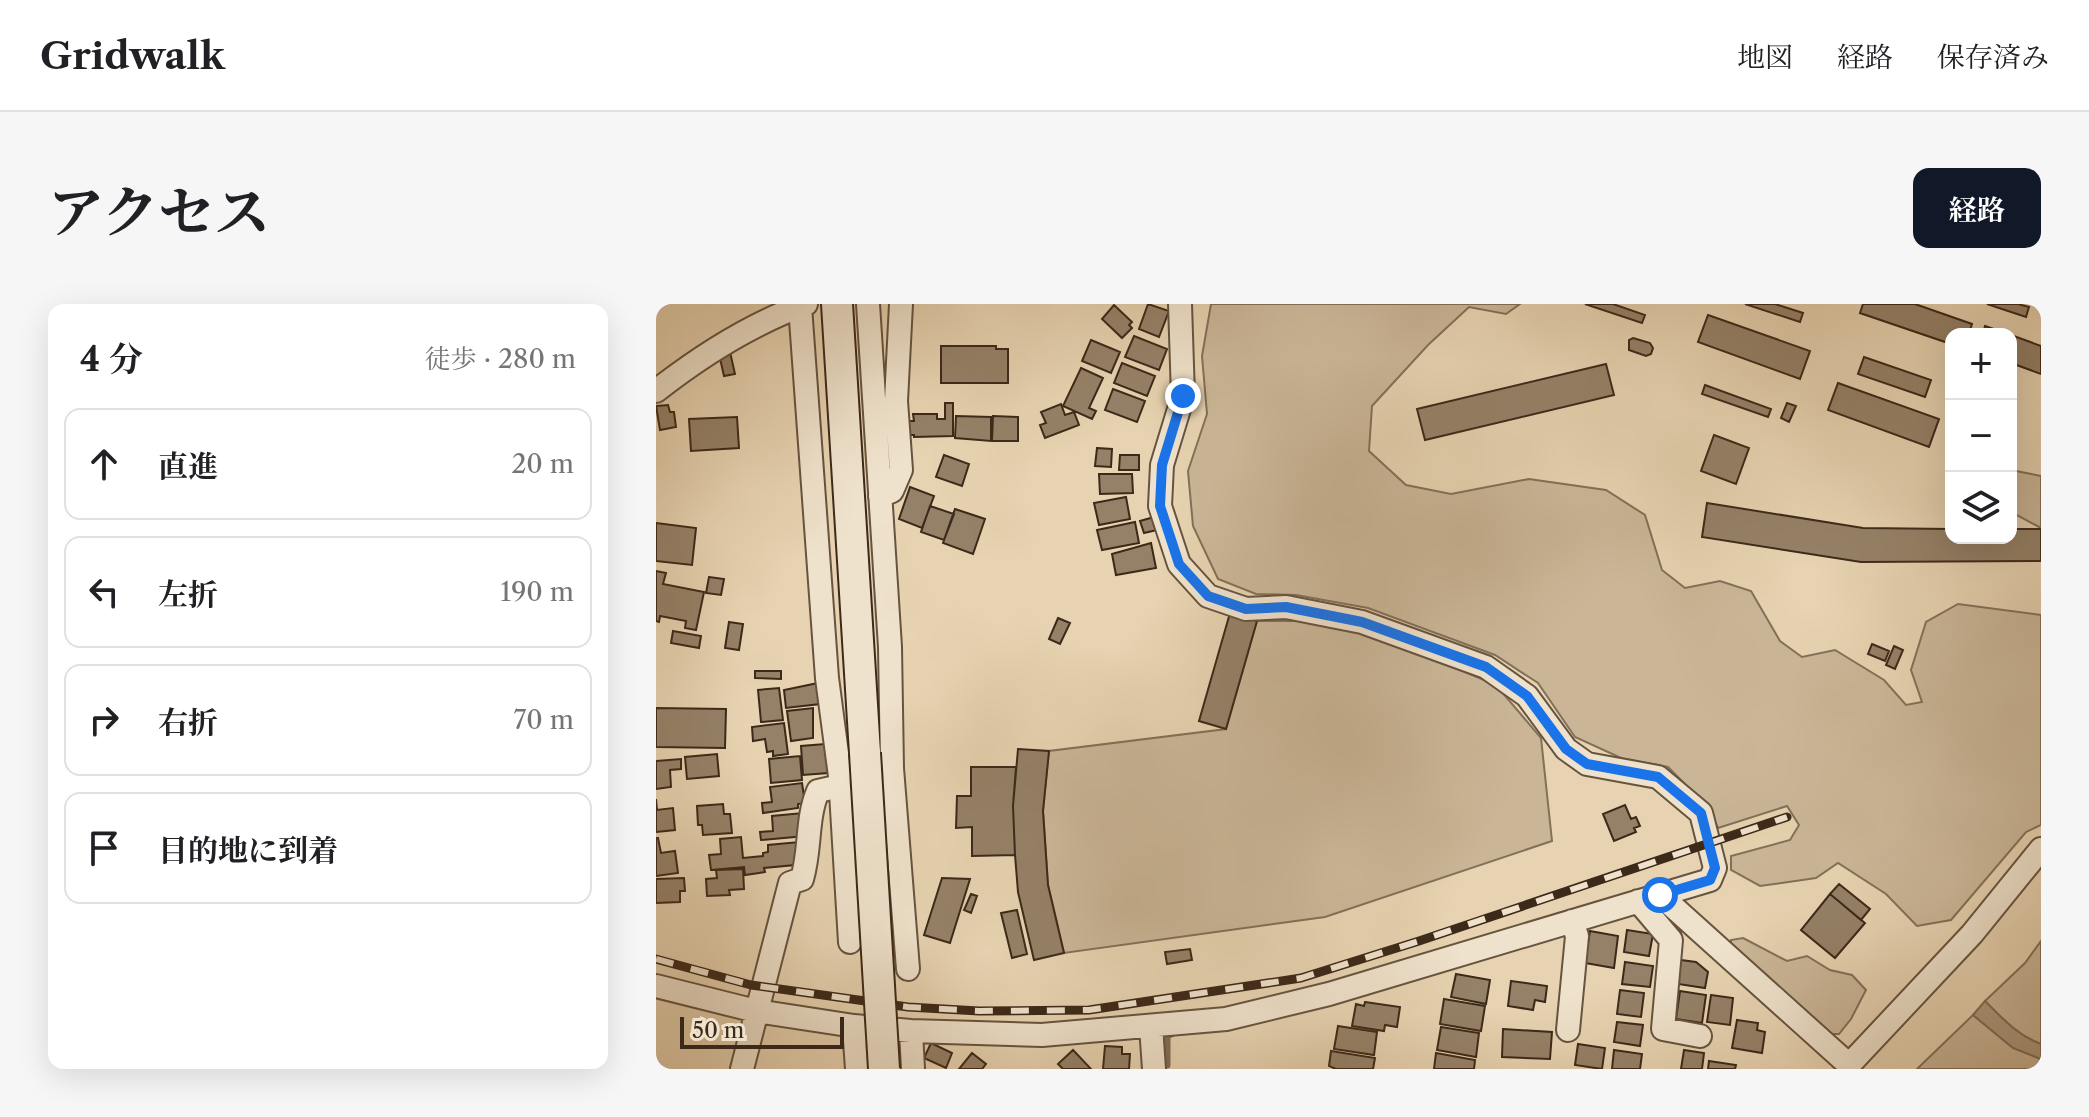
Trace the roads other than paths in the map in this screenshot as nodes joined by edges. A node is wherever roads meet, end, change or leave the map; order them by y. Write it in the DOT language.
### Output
graph roads {
  1 [pos="837,304"];
  2 [pos="868,304"];
  3 [pos="901,304"];
  4 [pos="1180,304"];
  5 [pos="803,305"];
  6 [pos="656,391"];
  7 [pos="880,496"];
  8 [pos="840,786"];
  9 [pos="2041,849"];
  10 [pos="1649,898"];
  11 [pos="1572,921"];
  12 [pos="850,942"];
  13 [pos="908,969"];
  14 [pos="656,986"];
  15 [pos="756,1011"];
  16 [pos="854,1026"];
  17 [pos="1151,1026"];
  18 [pos="1568,1030"];
  19 [pos="911,1031"];
  20 [pos="1700,1036"];
  21 [pos="742,1069"];
  22 [pos="857,1069"];
  23 [pos="884,1069"];
  24 [pos="913,1069"];
  25 [pos="1154,1069"];
  1 -- 23 [label="street, bridge"];
  2 -- 7 [label="street"];
  3 -- 7 [label="street"];
  4 -- 10 [label="street"];
  5 -- 6 [label="street"];
  5 -- 8 [label="street"];
  7 -- 13 [label="street"];
  8 -- 12 [label="street"];
  8 -- 15 [label="street"];
  9 -- 10 [label="street"];
  10 -- 11 [label="street"];
  10 -- 20 [label="street"];
  11 -- 17 [label="street"];
  11 -- 18 [label="street"];
  14 -- 15 [label="street"];
  15 -- 16 [label="street"];
  15 -- 21 [label="street"];
  16 -- 19 [label="street"];
  16 -- 22 [label="street"];
  17 -- 19 [label="street"];
  17 -- 25 [label="street"];
  19 -- 24 [label="street"];
}
